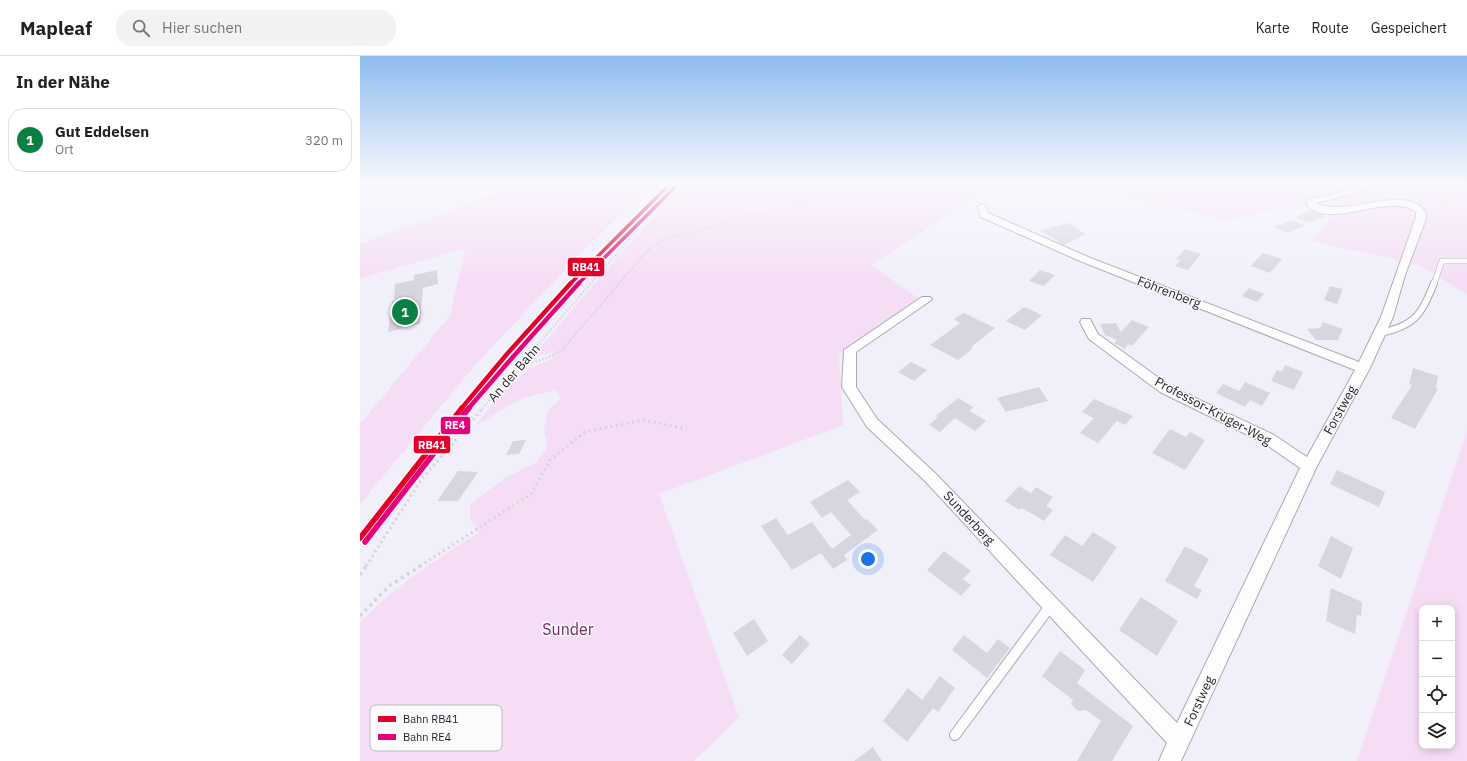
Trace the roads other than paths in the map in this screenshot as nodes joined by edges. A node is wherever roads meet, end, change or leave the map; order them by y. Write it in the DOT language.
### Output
graph roads {
  1 [pos="988,217"];
  2 [pos="1421,217"];
  3 [pos="1467,262"];
  4 [pos="926,299"];
  5 [pos="1086,322"];
  6 [pos="1380,333"];
  7 [pos="1363,368"];
  8 [pos="1309,466"];
  9 [pos="1051,605"];
  10 [pos="956,736"];
  11 [pos="1180,741"];
  12 [pos="1170,761"];
  1 -- 7 [label="street, Föhrenberg"];
  2 -- 6 [label="street, Forstweg"];
  3 -- 6 [label="lane"];
  4 -- 9 [label="street, Sunderberg"];
  5 -- 8 [label="street, Professor-Krüger-Weg"];
  6 -- 7 [label="street, Forstweg"];
  7 -- 8 [label="street, Forstweg"];
  8 -- 11 [label="street, Forstweg"];
  9 -- 10 [label="lane"];
  9 -- 11 [label="street, Sunderberg"];
  11 -- 12 [label="street, Forstweg"];
}
